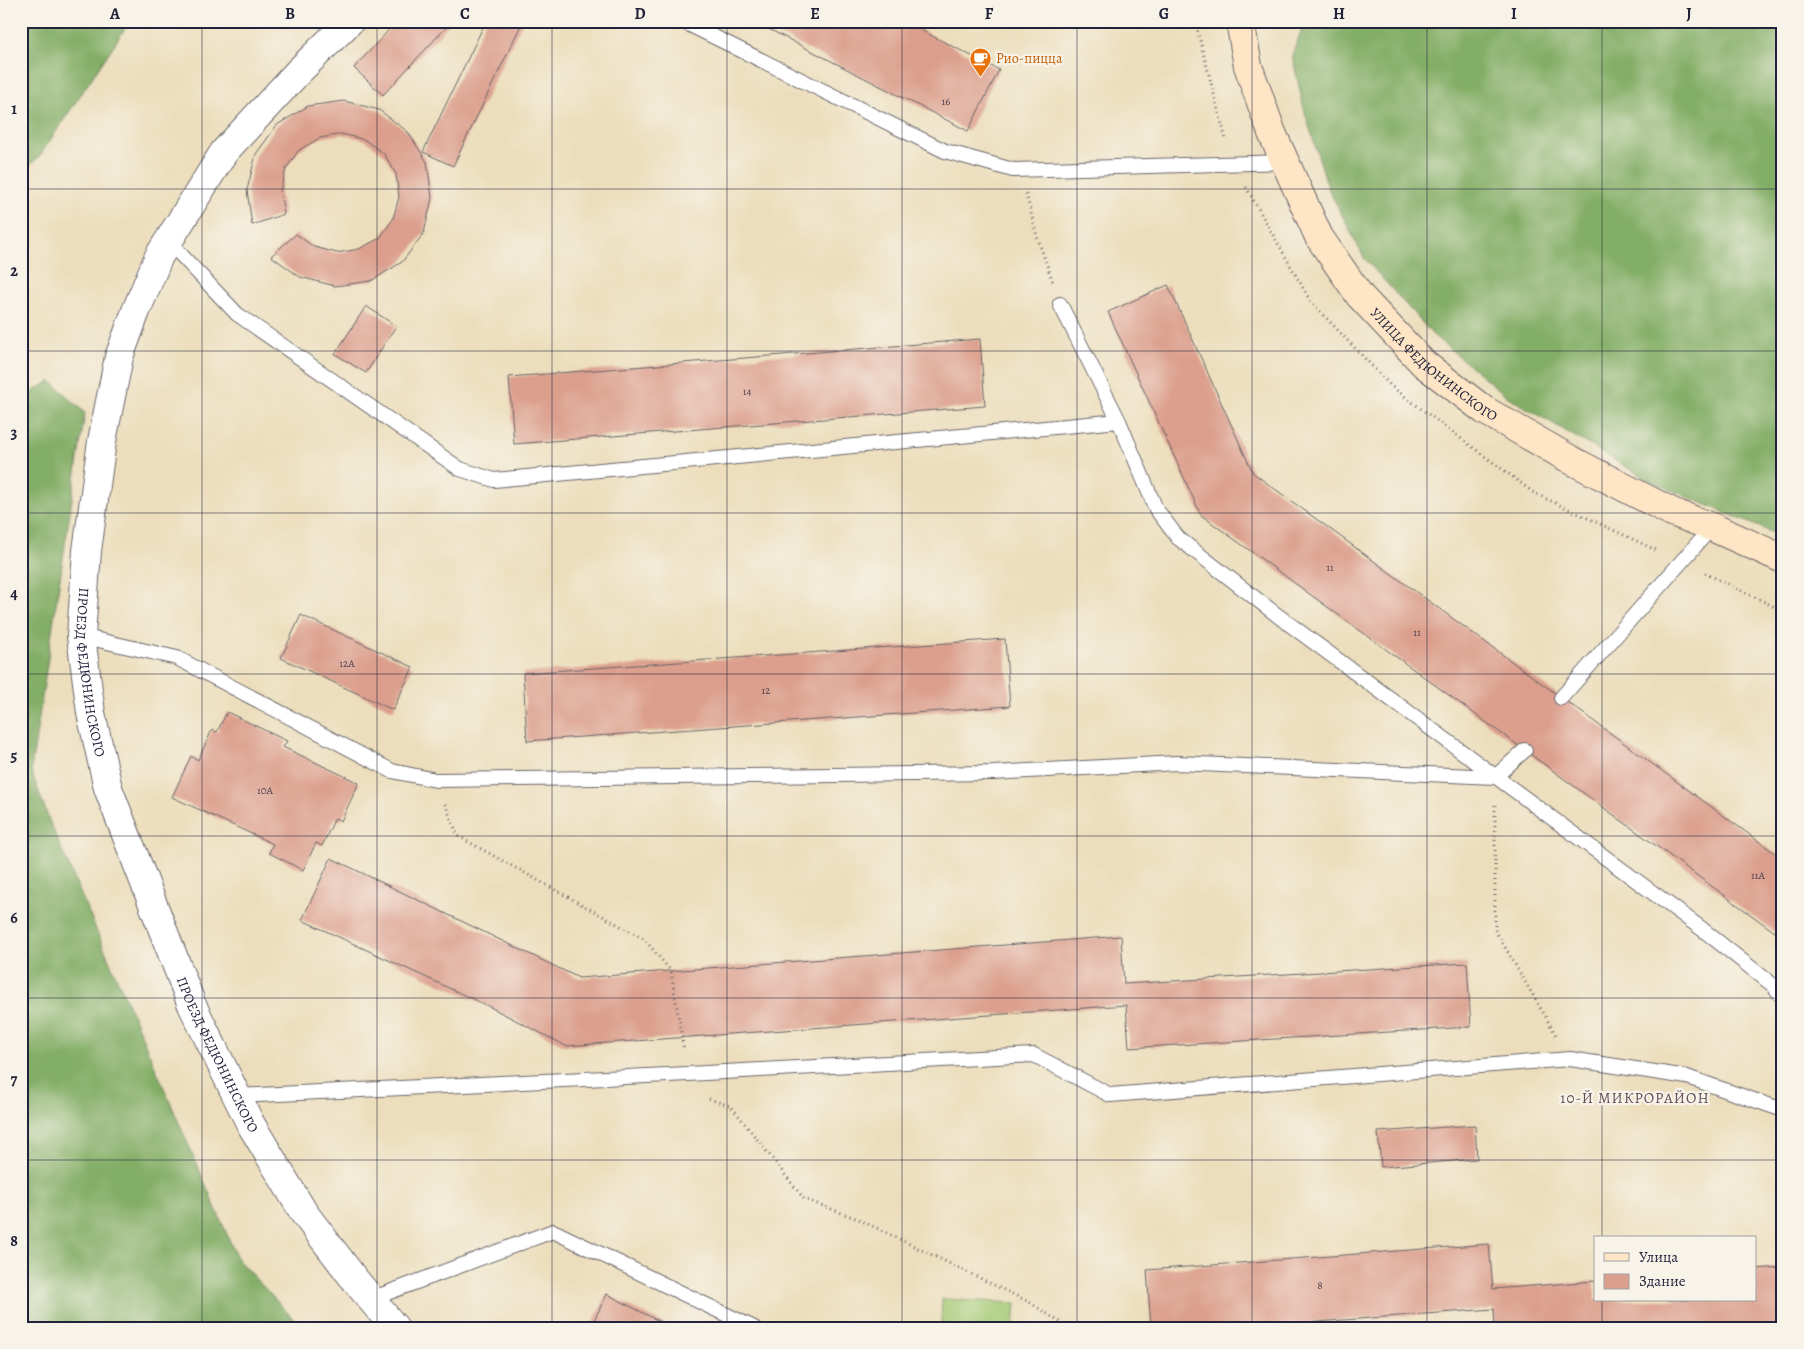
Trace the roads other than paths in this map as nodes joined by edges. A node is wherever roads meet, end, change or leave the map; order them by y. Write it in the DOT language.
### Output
graph roads {
  1 [pos="350,21"];
  2 [pos="682,21"];
  3 [pos="1240,21"];
  4 [pos="1286,162"];
  5 [pos="168,241"];
  6 [pos="1060,304"];
  7 [pos="1119,421"];
  8 [pos="1712,528"];
  9 [pos="1783,559"];
  10 [pos="81,636"];
  11 [pos="1561,698"];
  12 [pos="1524,750"];
  13 [pos="1495,777"];
  14 [pos="1783,998"];
  15 [pos="236,1096"];
  16 [pos="1783,1110"];
  17 [pos="371,1299"];
  18 [pos="395,1328"];
  19 [pos="754,1328"];
  1 -- 5 [label="street, ПРОЕЗД ФЕДЮНИНСКОГО"];
  2 -- 4 [label="lane"];
  3 -- 4 [label="street, УЛИЦА ФЕДЮНИНСКОГО"];
  4 -- 8 [label="street, УЛИЦА ФЕДЮНИНСКОГО"];
  5 -- 7 [label="lane"];
  5 -- 10 [label="street, ПРОЕЗД ФЕДЮНИНСКОГО"];
  6 -- 7 [label="lane"];
  7 -- 13 [label="lane"];
  8 -- 9 [label="street, УЛИЦА ФЕДЮНИНСКОГО"];
  8 -- 11 [label="lane"];
  10 -- 13 [label="lane"];
  10 -- 15 [label="street, ПРОЕЗД ФЕДЮНИНСКОГО"];
  12 -- 13 [label="lane"];
  13 -- 14 [label="lane"];
  15 -- 16 [label="lane"];
  15 -- 17 [label="street, ПРОЕЗД ФЕДЮНИНСКОГО"];
  17 -- 18 [label="street, ПРОЕЗД ФЕДЮНИНСКОГО"];
  17 -- 19 [label="lane"];
}
